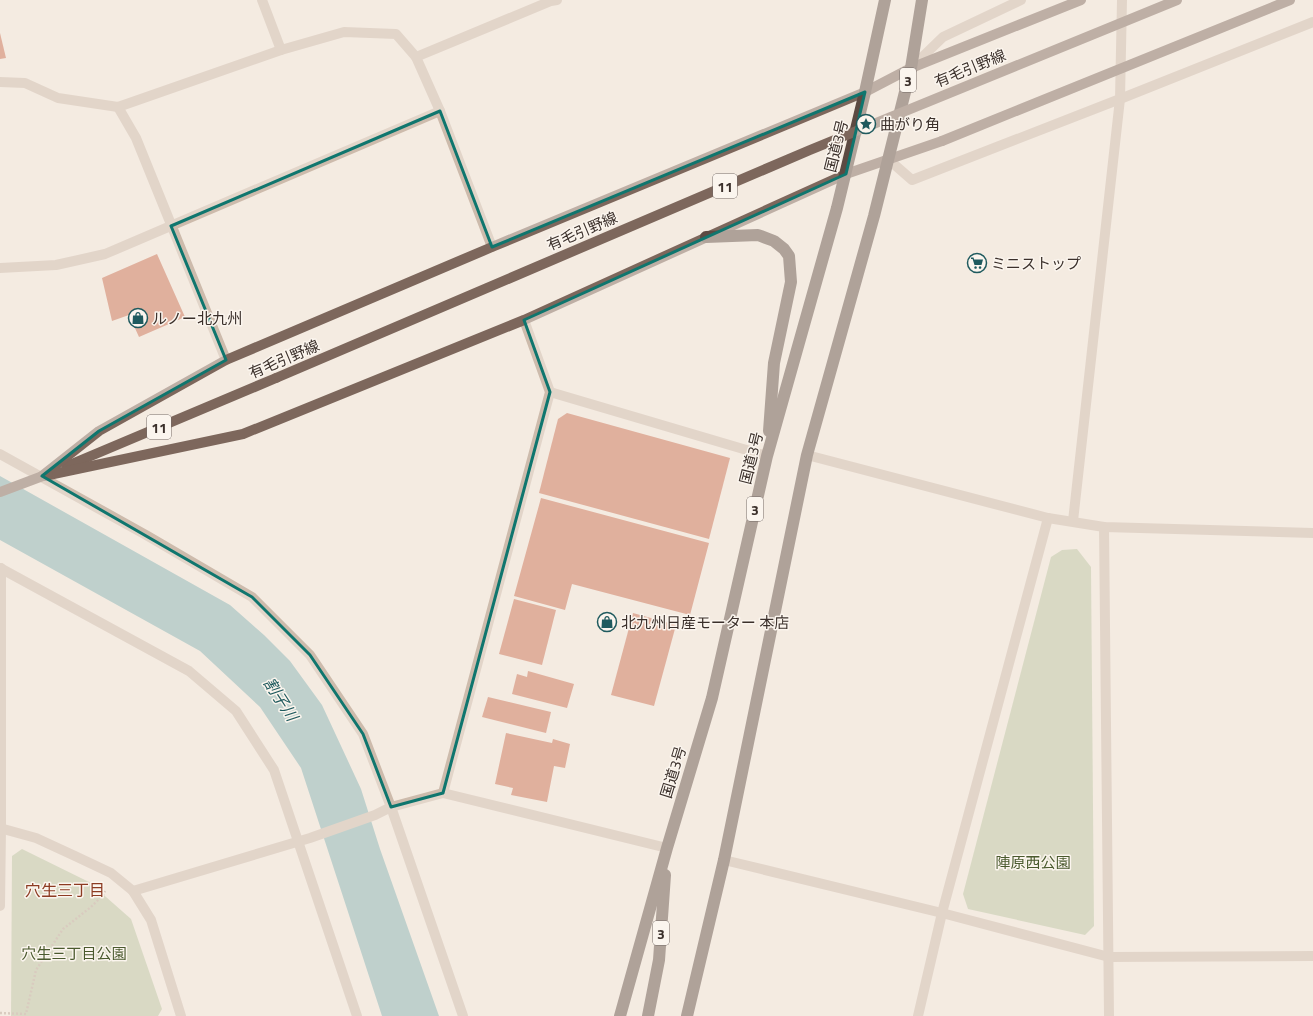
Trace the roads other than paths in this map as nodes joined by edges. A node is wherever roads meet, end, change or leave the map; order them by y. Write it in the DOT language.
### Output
graph roads {
  1 [pos="262,0"];
  2 [pos="557,0"];
  3 [pos="885,0"];
  4 [pos="922,0"];
  5 [pos="1021,0"];
  6 [pos="1081,0"];
  7 [pos="1122,0"];
  8 [pos="1177,0"];
  9 [pos="1290,0"];
  10 [pos="1313,22"];
  11 [pos="281,50"];
  12 [pos="416,57"];
  13 [pos="911,68"];
  14 [pos="0,82"];
  15 [pos="865,92"];
  16 [pos="1120,99"];
  17 [pos="118,107"];
  18 [pos="440,111"];
  19 [pos="888,159"];
  20 [pos="846,174"];
  21 [pos="171,226"];
  22 [pos="706,237"];
  23 [pos="492,247"];
  24 [pos="0,268"];
  25 [pos="524,320"];
  26 [pos="226,360"];
  27 [pos="550,392"];
  28 [pos="0,454"];
  29 [pos="807,455"];
  30 [pos="767,456"];
  31 [pos="42,476"];
  32 [pos="0,492"];
  33 [pos="1048,518"];
  34 [pos="1073,521"];
  35 [pos="1104,527"];
  36 [pos="1313,532"];
  37 [pos="0,568"];
  38 [pos="442,793"];
  39 [pos="391,807"];
  40 [pos="1,828"];
  41 [pos="298,842"];
  42 [pos="667,848"];
  43 [pos="724,860"];
  44 [pos="134,891"];
  45 [pos="0,906"];
  46 [pos="942,913"];
  47 [pos="1313,956"];
  48 [pos="1109,957"];
  49 [pos="182,1016"];
  50 [pos="357,1016"];
  51 [pos="463,1016"];
  52 [pos="620,1016"];
  53 [pos="648,1016"];
  54 [pos="687,1016"];
  55 [pos="918,1016"];
  56 [pos="1109,1016"];
  1 -- 11 [label="street"];
  2 -- 12 [label="street"];
  3 -- 15 [label="highway, 国道3号 / 3"];
  4 -- 13 [label="highway, 3"];
  5 -- 13 [label="street"];
  6 -- 13 [label="main road"];
  7 -- 16 [label="street"];
  8 -- 31 [label="main road, 有毛引野線 / 11, bridge"];
  9 -- 19 [label="main road, bridge"];
  10 -- 16 [label="street"];
  11 -- 12 [label="street"];
  11 -- 17 [label="street"];
  12 -- 18 [label="street"];
  13 -- 15 [label="main road"];
  13 -- 19 [label="highway, 3"];
  14 -- 17 [label="street"];
  15 -- 20 [label="highway, 国道3号 / 3"];
  15 -- 23 [label="main road"];
  16 -- 19 [label="street"];
  16 -- 34 [label="street"];
  17 -- 21 [label="street"];
  18 -- 21 [label="street"];
  18 -- 23 [label="street"];
  19 -- 20 [label="main road"];
  19 -- 29 [label="highway, 3"];
  20 -- 22 [label="main road"];
  20 -- 30 [label="highway, 国道3号 / 3"];
  21 -- 24 [label="street"];
  21 -- 26 [label="street"];
  22 -- 25 [label="main road"];
  22 -- 30 [label="highway"];
  23 -- 26 [label="main road"];
  25 -- 27 [label="street"];
  25 -- 31 [label="main road"];
  26 -- 31 [label="main road"];
  27 -- 30 [label="street"];
  27 -- 38 [label="street"];
  28 -- 31 [label="street"];
  29 -- 33 [label="street"];
  29 -- 43 [label="highway, 3"];
  30 -- 42 [label="highway, 国道3号 / 3"];
  31 -- 32 [label="main road, 有毛引野線 / 11"];
  31 -- 39 [label="street"];
  33 -- 34 [label="street"];
  33 -- 46 [label="street"];
  34 -- 35 [label="street"];
  35 -- 36 [label="street"];
  35 -- 48 [label="street"];
  37 -- 40 [label="street"];
  37 -- 41 [label="street"];
  38 -- 39 [label="street"];
  38 -- 42 [label="street"];
  39 -- 41 [label="street"];
  39 -- 51 [label="street"];
  40 -- 44 [label="street"];
  40 -- 45 [label="street"];
  41 -- 44 [label="street"];
  41 -- 50 [label="street"];
  42 -- 52 [label="highway, 国道3号 / 3"];
  42 -- 53 [label="highway, 3"];
  43 -- 46 [label="street"];
  43 -- 54 [label="highway, 3"];
  44 -- 49 [label="street"];
  46 -- 48 [label="street"];
  46 -- 55 [label="street"];
  47 -- 48 [label="street"];
  48 -- 56 [label="street"];
}
